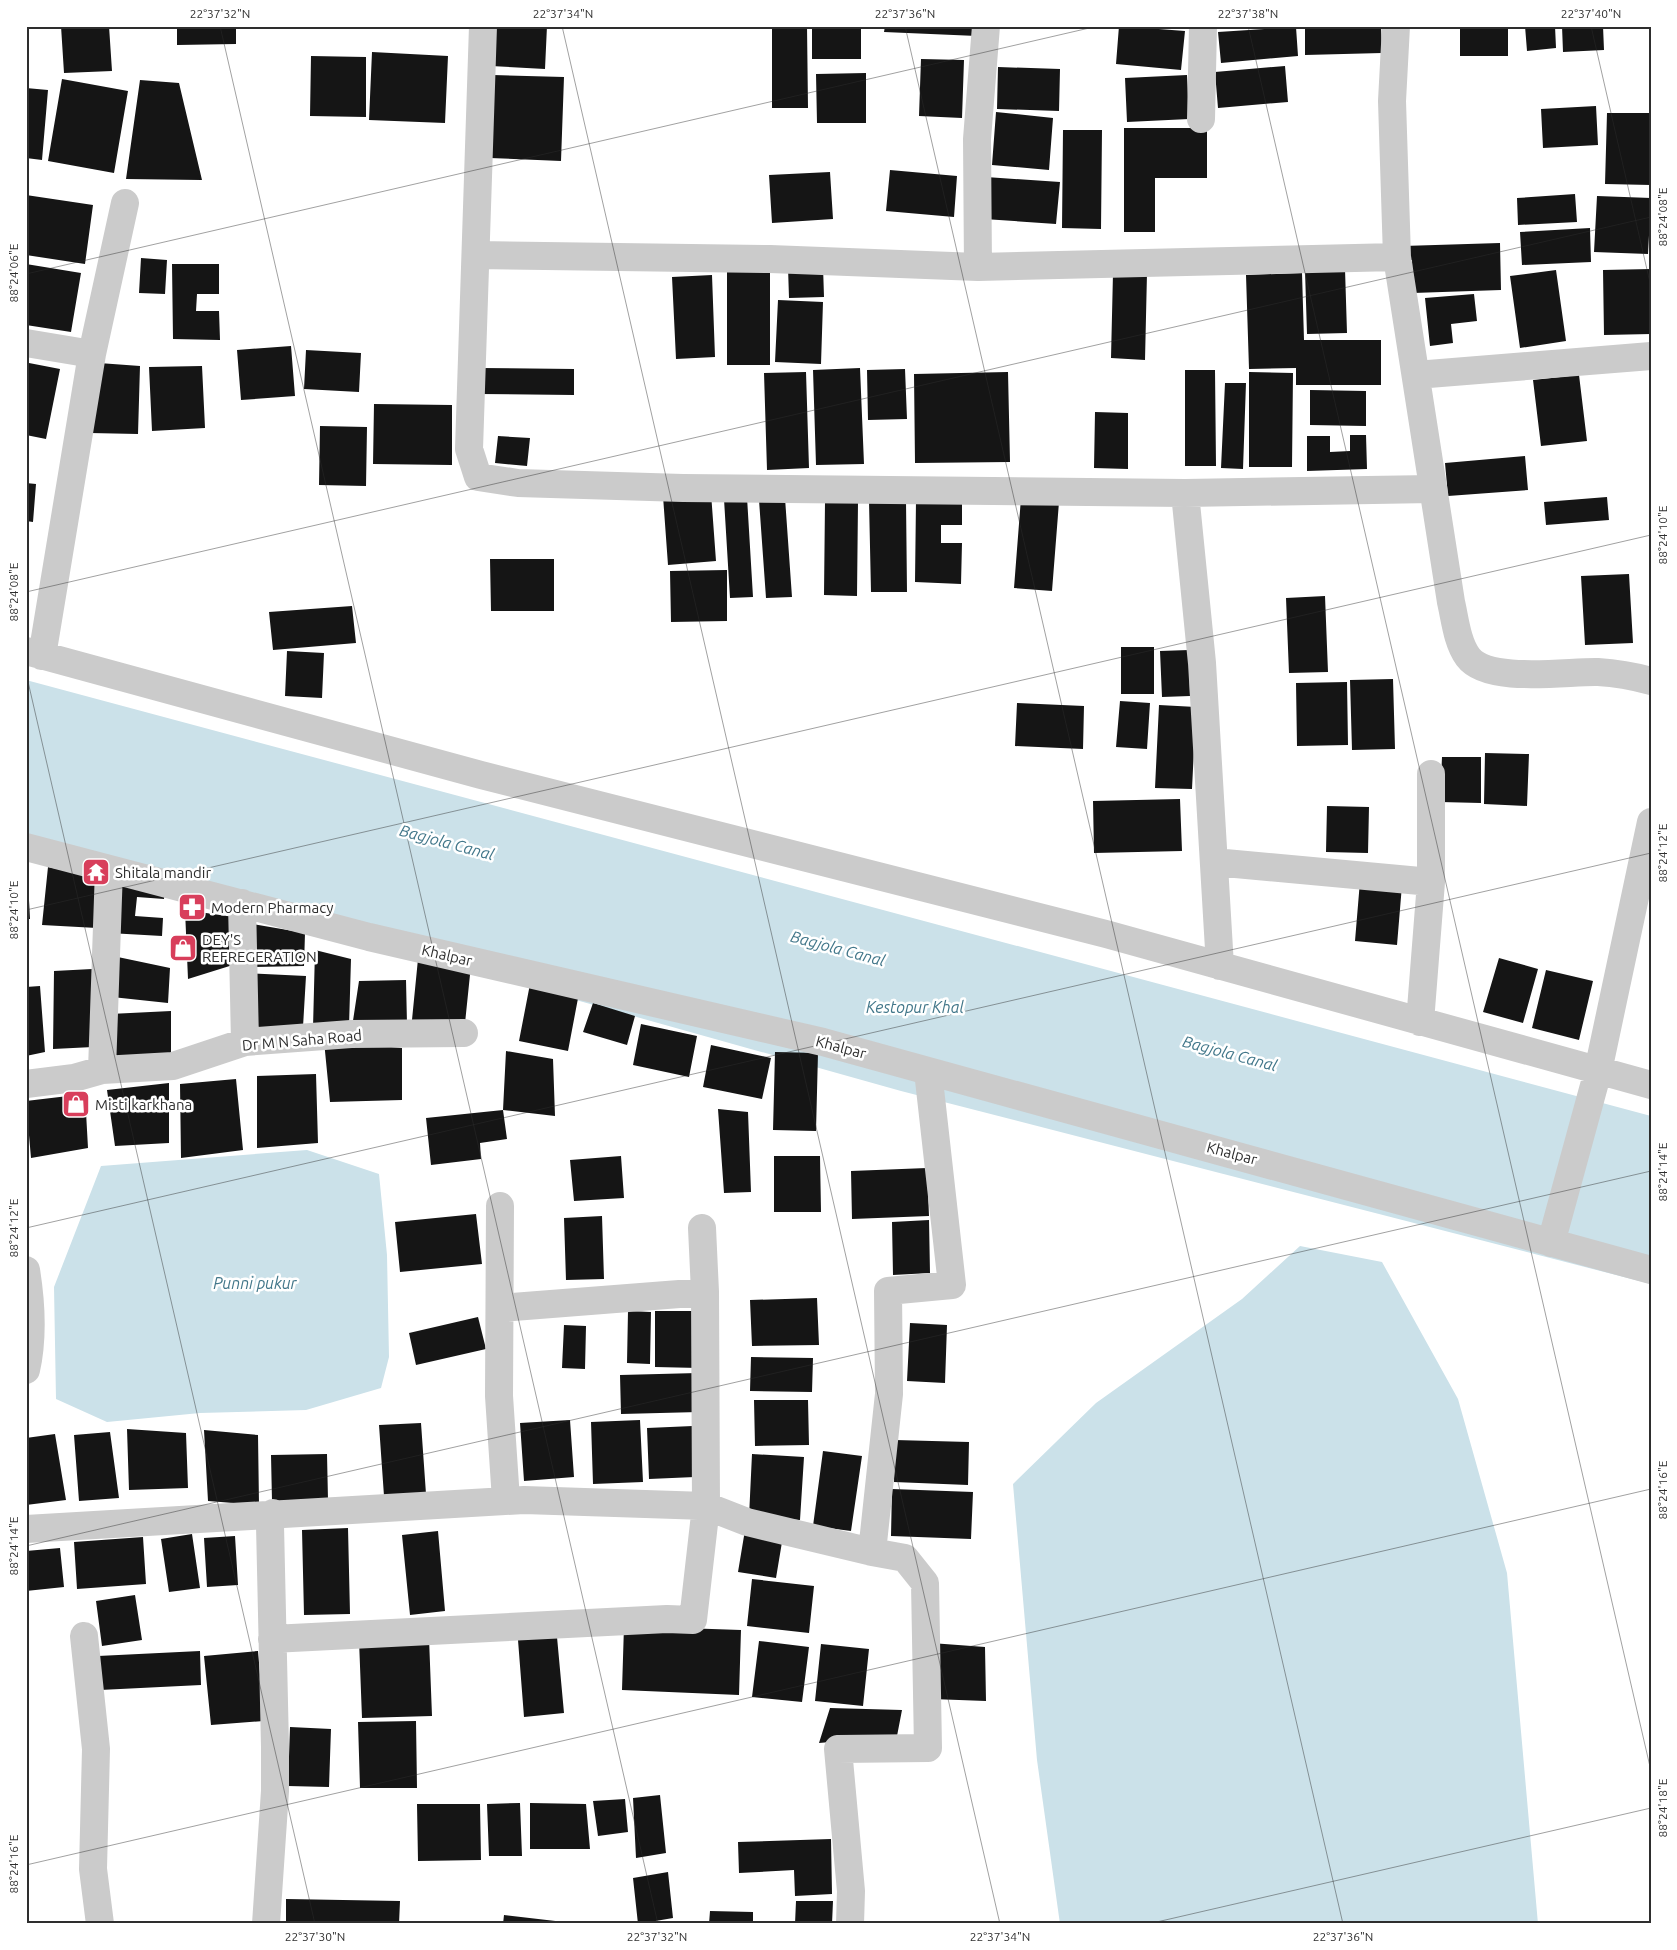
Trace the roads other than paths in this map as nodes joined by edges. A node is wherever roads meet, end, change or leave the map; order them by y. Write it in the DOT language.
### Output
graph roads {
  1 [pos="483,26"];
  2 [pos="986,26"];
  3 [pos="1203,26"];
  4 [pos="1396,26"];
  5 [pos="1201,119"];
  6 [pos="125,203"];
  7 [pos="477,255"];
  8 [pos="1397,257"];
  9 [pos="978,267"];
  10 [pos="26,343"];
  11 [pos="92,354"];
  12 [pos="1651,356"];
  13 [pos="1416,375"];
  14 [pos="1432,489"];
  15 [pos="1184,493"];
  16 [pos="34,653"];
  17 [pos="1651,680"];
  18 [pos="1432,774"];
  19 [pos="1651,822"];
  20 [pos="26,846"];
  21 [pos="1214,862"];
  22 [pos="109,869"];
  23 [pos="1431,882"];
  24 [pos="242,903"];
  25 [pos="1220,966"];
  26 [pos="1420,1022"];
  27 [pos="464,1033"];
  28 [pos="245,1042"];
  29 [pos="102,1070"];
  30 [pos="928,1071"];
  31 [pos="1598,1071"];
  32 [pos="26,1084"];
  33 [pos="1651,1085"];
  34 [pos="500,1206"];
  35 [pos="702,1228"];
  36 [pos="1551,1242"];
  37 [pos="26,1270"];
  38 [pos="1651,1270"];
  39 [pos="705,1292"];
  40 [pos="500,1308"];
  41 [pos="26,1370"];
  42 [pos="506,1500"];
  43 [pos="706,1506"];
  44 [pos="273,1513"];
  45 [pos="26,1529"];
  46 [pos="872,1552"];
  47 [pos="84,1636"];
  48 [pos="272,1639"];
  49 [pos="100,1924"];
  50 [pos="266,1924"];
  51 [pos="850,1924"];
  1 -- 7 [label="street"];
  2 -- 9 [label="street"];
  3 -- 5 [label="street"];
  4 -- 8 [label="street"];
  6 -- 11 [label="street"];
  7 -- 9 [label="street"];
  7 -- 15 [label="street"];
  8 -- 9 [label="street"];
  8 -- 13 [label="street"];
  10 -- 11 [label="street"];
  11 -- 16 [label="street"];
  12 -- 13 [label="street"];
  13 -- 14 [label="street"];
  14 -- 15 [label="street"];
  14 -- 17 [label="street"];
  15 -- 21 [label="street"];
  16 -- 25 [label="street"];
  18 -- 23 [label="street"];
  19 -- 31 [label="street"];
  20 -- 22 [label="street, Khalpar"];
  21 -- 23 [label="street"];
  21 -- 25 [label="street"];
  22 -- 24 [label="street, Khalpar"];
  22 -- 29 [label="street"];
  23 -- 26 [label="street"];
  24 -- 28 [label="street"];
  24 -- 30 [label="street, Khalpar"];
  25 -- 26 [label="street"];
  26 -- 31 [label="street"];
  27 -- 28 [label="street, Dr M N Saha Road"];
  28 -- 29 [label="street, Dr M N Saha Road"];
  29 -- 32 [label="street, Dr M N Saha Road"];
  30 -- 36 [label="street, Khalpar"];
  30 -- 46 [label="street"];
  31 -- 33 [label="street"];
  31 -- 36 [label="street"];
  34 -- 40 [label="street"];
  35 -- 39 [label="street"];
  36 -- 38 [label="street, Khalpar"];
  37 -- 41 [label="street"];
  39 -- 40 [label="street"];
  39 -- 43 [label="street"];
  40 -- 42 [label="street"];
  42 -- 43 [label="street"];
  42 -- 44 [label="street"];
  43 -- 46 [label="street"];
  43 -- 48 [label="street"];
  44 -- 45 [label="street"];
  44 -- 48 [label="street"];
  46 -- 51 [label="street"];
  47 -- 49 [label="street"];
  48 -- 50 [label="street"];
}
